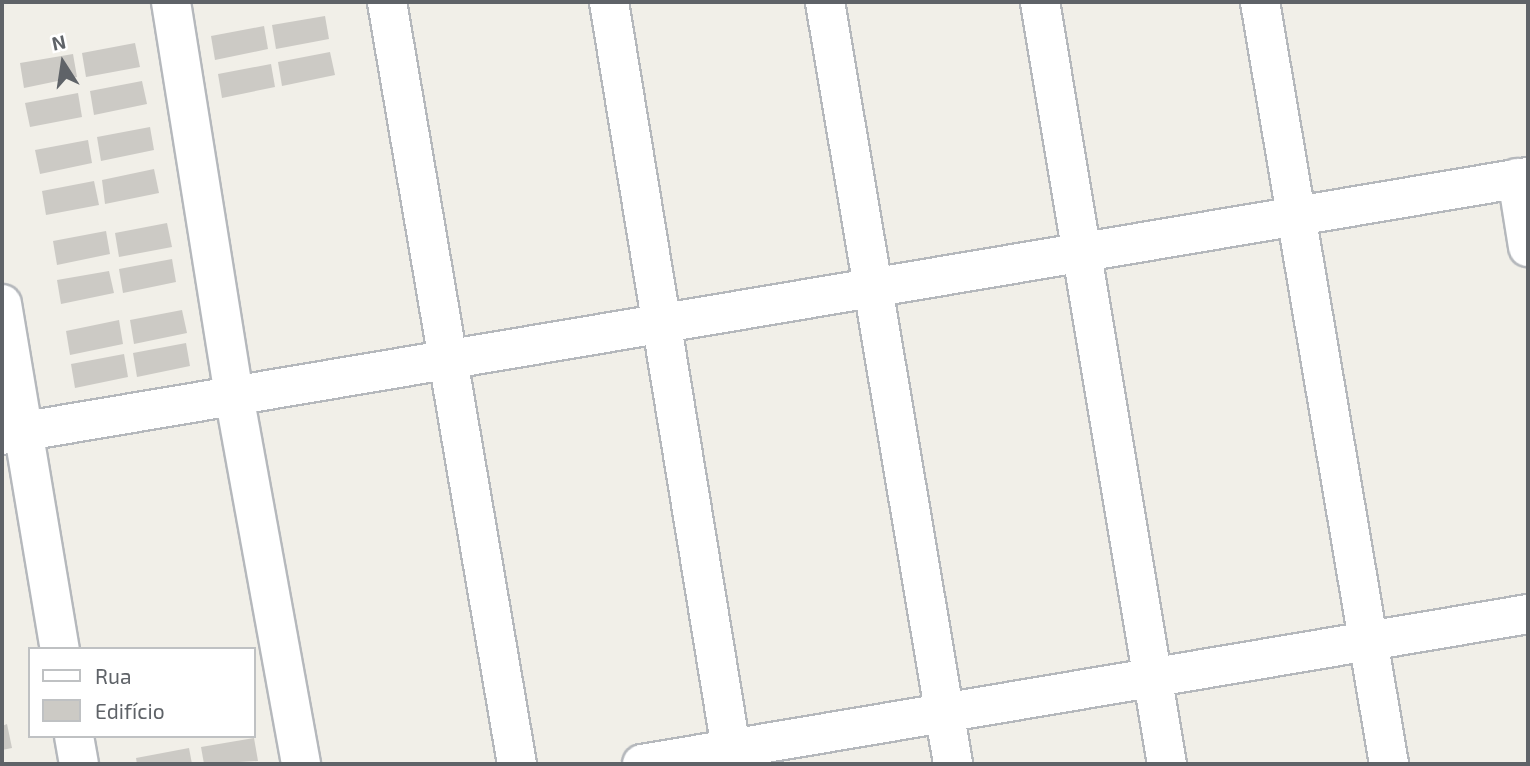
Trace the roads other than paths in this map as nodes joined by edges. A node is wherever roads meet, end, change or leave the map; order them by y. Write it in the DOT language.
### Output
graph roads {
  1 [pos="171,2"];
  2 [pos="387,2"];
  3 [pos="609,2"];
  4 [pos="825,2"];
  5 [pos="1040,2"];
  6 [pos="1260,2"];
  7 [pos="1523,177"];
  8 [pos="1294,216"];
  9 [pos="1528,247"];
  10 [pos="1083,251"];
  11 [pos="872,286"];
  12 [pos="2,304"];
  13 [pos="664,321"];
  14 [pos="451,358"];
  15 [pos="234,395"];
  16 [pos="12,433"];
  17 [pos="1528,614"];
  18 [pos="1370,642"];
  19 [pos="60,647"];
  20 [pos="1153,677"];
  21 [pos="945,713"];
  22 [pos="75,738"];
  23 [pos="731,749"];
  24 [pos="79,764"];
  25 [pos="301,764"];
  26 [pos="517,764"];
  27 [pos="642,764"];
  28 [pos="954,764"];
  29 [pos="1167,764"];
  30 [pos="1389,764"];
  1 -- 15 [label="street"];
  2 -- 14 [label="street"];
  3 -- 13 [label="street"];
  4 -- 11 [label="street"];
  5 -- 10 [label="street"];
  6 -- 8 [label="street"];
  7 -- 8 [label="street"];
  7 -- 9 [label="street"];
  8 -- 10 [label="street"];
  8 -- 18 [label="street"];
  10 -- 11 [label="street"];
  10 -- 20 [label="street"];
  11 -- 13 [label="street"];
  11 -- 21 [label="street"];
  12 -- 16 [label="street"];
  13 -- 14 [label="street"];
  13 -- 23 [label="street"];
  14 -- 15 [label="street"];
  14 -- 26 [label="street"];
  15 -- 16 [label="street"];
  15 -- 25 [label="street"];
  16 -- 19 [label="street"];
  17 -- 18 [label="street"];
  18 -- 20 [label="street"];
  18 -- 30 [label="street"];
  20 -- 21 [label="street"];
  20 -- 29 [label="street"];
  21 -- 23 [label="street"];
  21 -- 28 [label="street"];
  22 -- 24 [label="street"];
  23 -- 27 [label="street"];
}
